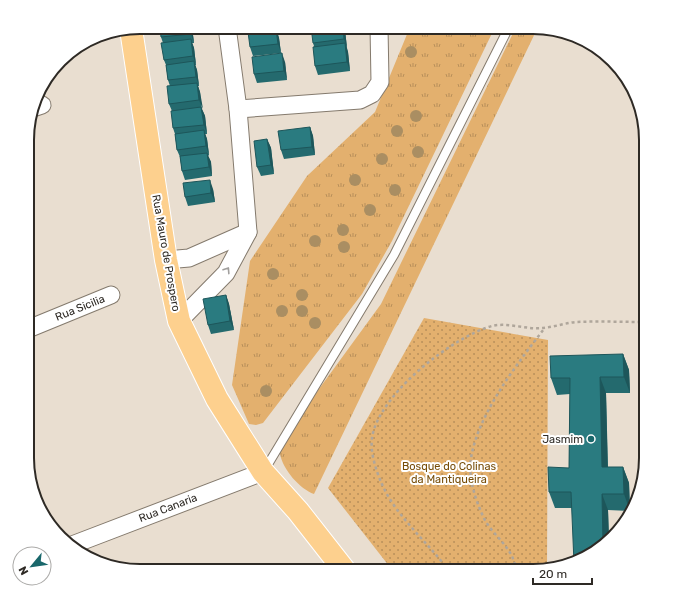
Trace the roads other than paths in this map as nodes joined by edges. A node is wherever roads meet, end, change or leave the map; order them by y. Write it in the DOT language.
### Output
graph roads {
  1 [pos="132,34"];
  2 [pos="228,34"];
  3 [pos="379,34"];
  4 [pos="505,34"];
  5 [pos="238,109"];
  6 [pos="248,232"];
  7 [pos="166,260"];
  8 [pos="110,295"];
  9 [pos="178,321"];
  10 [pos="34,327"];
  11 [pos="263,472"];
  12 [pos="77,543"];
  13 [pos="340,564"];
  1 -- 7 [label="main road, Rua Mauro de Prospero"];
  2 -- 5 [label="street"];
  3 -- 5 [label="street"];
  4 -- 11 [label="lane"];
  5 -- 6 [label="street"];
  6 -- 7 [label="street"];
  9 -- 6 [label="street, one-way"];
  7 -- 9 [label="main road, Rua Mauro de Prospero"];
  8 -- 10 [label="street, Rua Sicilia"];
  9 -- 11 [label="main road, Rua Mauro de Prospero"];
  11 -- 12 [label="street, Rua Canaria"];
  11 -- 13 [label="main road, Rua Mauro de Prospero"];
}
